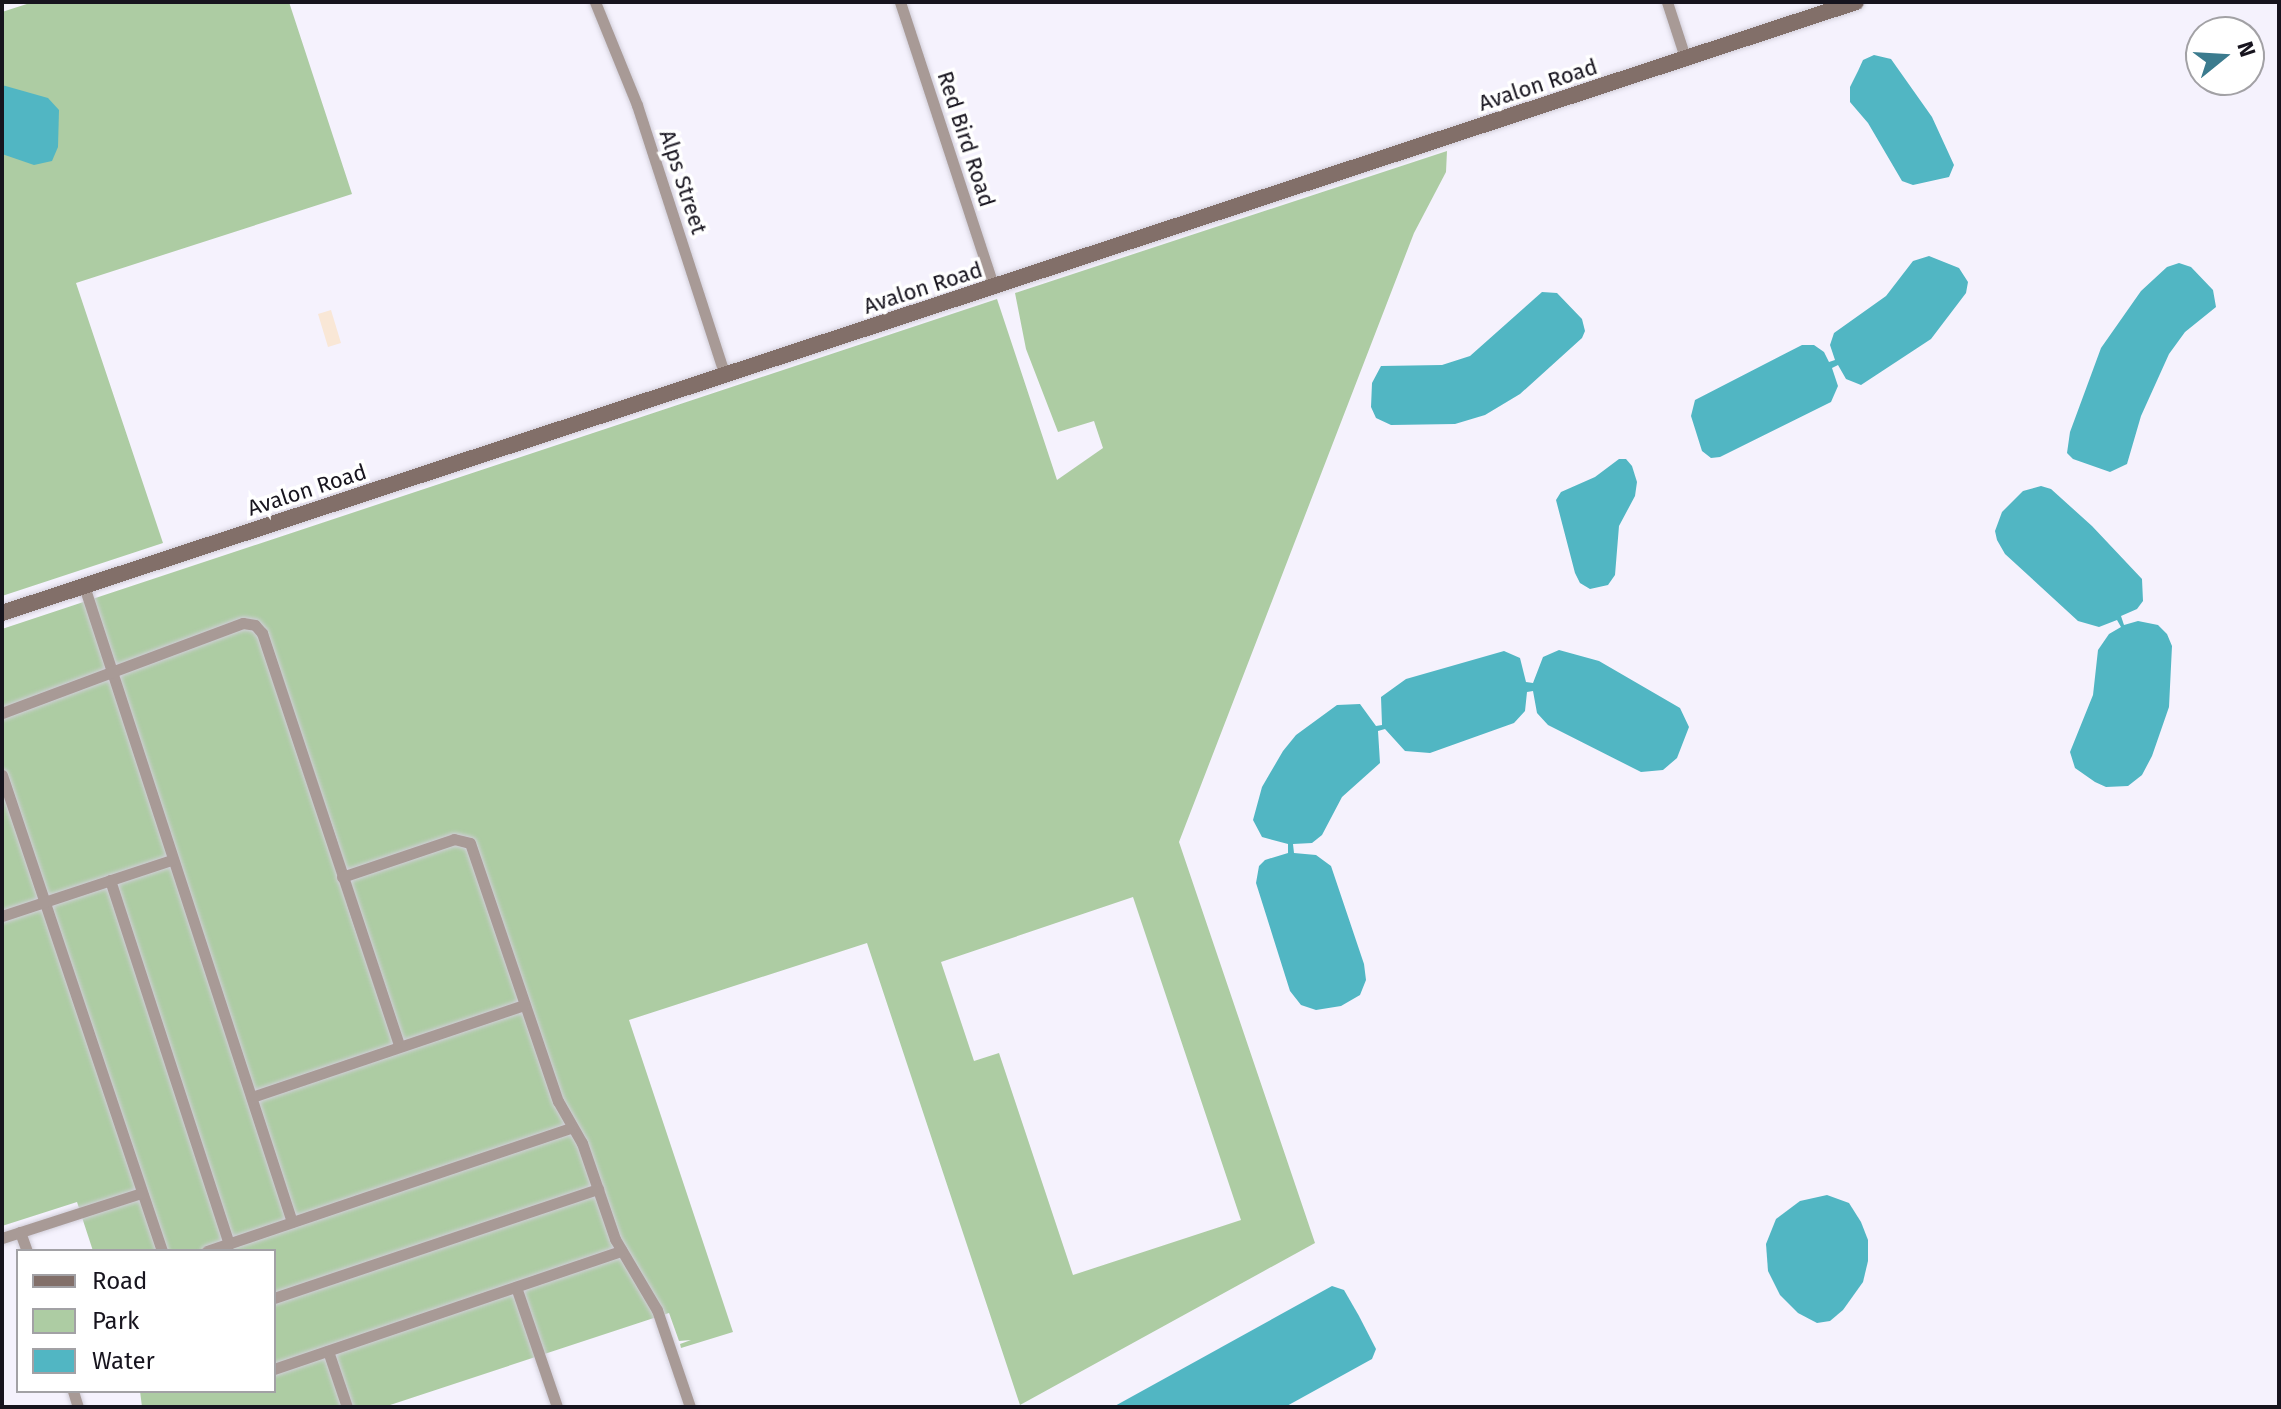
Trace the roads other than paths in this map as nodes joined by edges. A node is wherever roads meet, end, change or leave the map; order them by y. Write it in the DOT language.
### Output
graph roads {
  1 [pos="595,2"];
  2 [pos="900,2"];
  3 [pos="1667,2"];
  4 [pos="1856,2"];
  5 [pos="1686,60"];
  6 [pos="994,288"];
  7 [pos="725,376"];
  8 [pos="84,586"];
  9 [pos="2,613"];
  10 [pos="110,672"];
  11 [pos="2,713"];
  12 [pos="2,775"];
  13 [pos="171,860"];
  14 [pos="342,877"];
  15 [pos="110,880"];
  16 [pos="47,902"];
  17 [pos="2,916"];
  18 [pos="524,1005"];
  19 [pos="399,1046"];
  20 [pos="252,1097"];
  21 [pos="571,1128"];
  22 [pos="598,1189"];
  23 [pos="141,1193"];
  24 [pos="292,1222"];
  25 [pos="20,1232"];
  26 [pos="2,1238"];
  27 [pos="229,1244"];
  28 [pos="26,1249"];
  29 [pos="161,1249"];
  30 [pos="213,1249"];
  31 [pos="621,1251"];
  32 [pos="516,1287"];
  33 [pos="276,1297"];
  34 [pos="328,1351"];
  35 [pos="276,1368"];
  36 [pos="347,1407"];
  37 [pos="557,1407"];
  38 [pos="690,1407"];
  1 -- 7 [label="street, Alps Street"];
  2 -- 6 [label="street, Red Bird Road"];
  3 -- 5 [label="street"];
  4 -- 5 [label="main road, Avalon Road"];
  5 -- 6 [label="main road, Avalon Road"];
  6 -- 7 [label="main road, Avalon Road"];
  7 -- 8 [label="main road, Avalon Road"];
  8 -- 9 [label="main road, Avalon Road"];
  8 -- 10 [label="street"];
  10 -- 11 [label="street"];
  10 -- 13 [label="street"];
  10 -- 14 [label="street"];
  12 -- 16 [label="street"];
  13 -- 15 [label="street"];
  13 -- 20 [label="street"];
  14 -- 18 [label="street"];
  14 -- 19 [label="street"];
  15 -- 16 [label="street"];
  15 -- 27 [label="street"];
  16 -- 17 [label="street"];
  16 -- 23 [label="street"];
  18 -- 19 [label="street"];
  18 -- 21 [label="street"];
  19 -- 20 [label="street"];
  20 -- 24 [label="street"];
  21 -- 22 [label="street"];
  21 -- 24 [label="street"];
  22 -- 31 [label="street"];
  22 -- 33 [label="street"];
  23 -- 25 [label="street"];
  23 -- 29 [label="street"];
  24 -- 27 [label="street"];
  25 -- 26 [label="street"];
  25 -- 28 [label="street"];
  27 -- 30 [label="street"];
  31 -- 32 [label="street"];
  31 -- 38 [label="street"];
  32 -- 34 [label="street"];
  32 -- 37 [label="street"];
  34 -- 35 [label="street"];
  34 -- 36 [label="street"];
}
